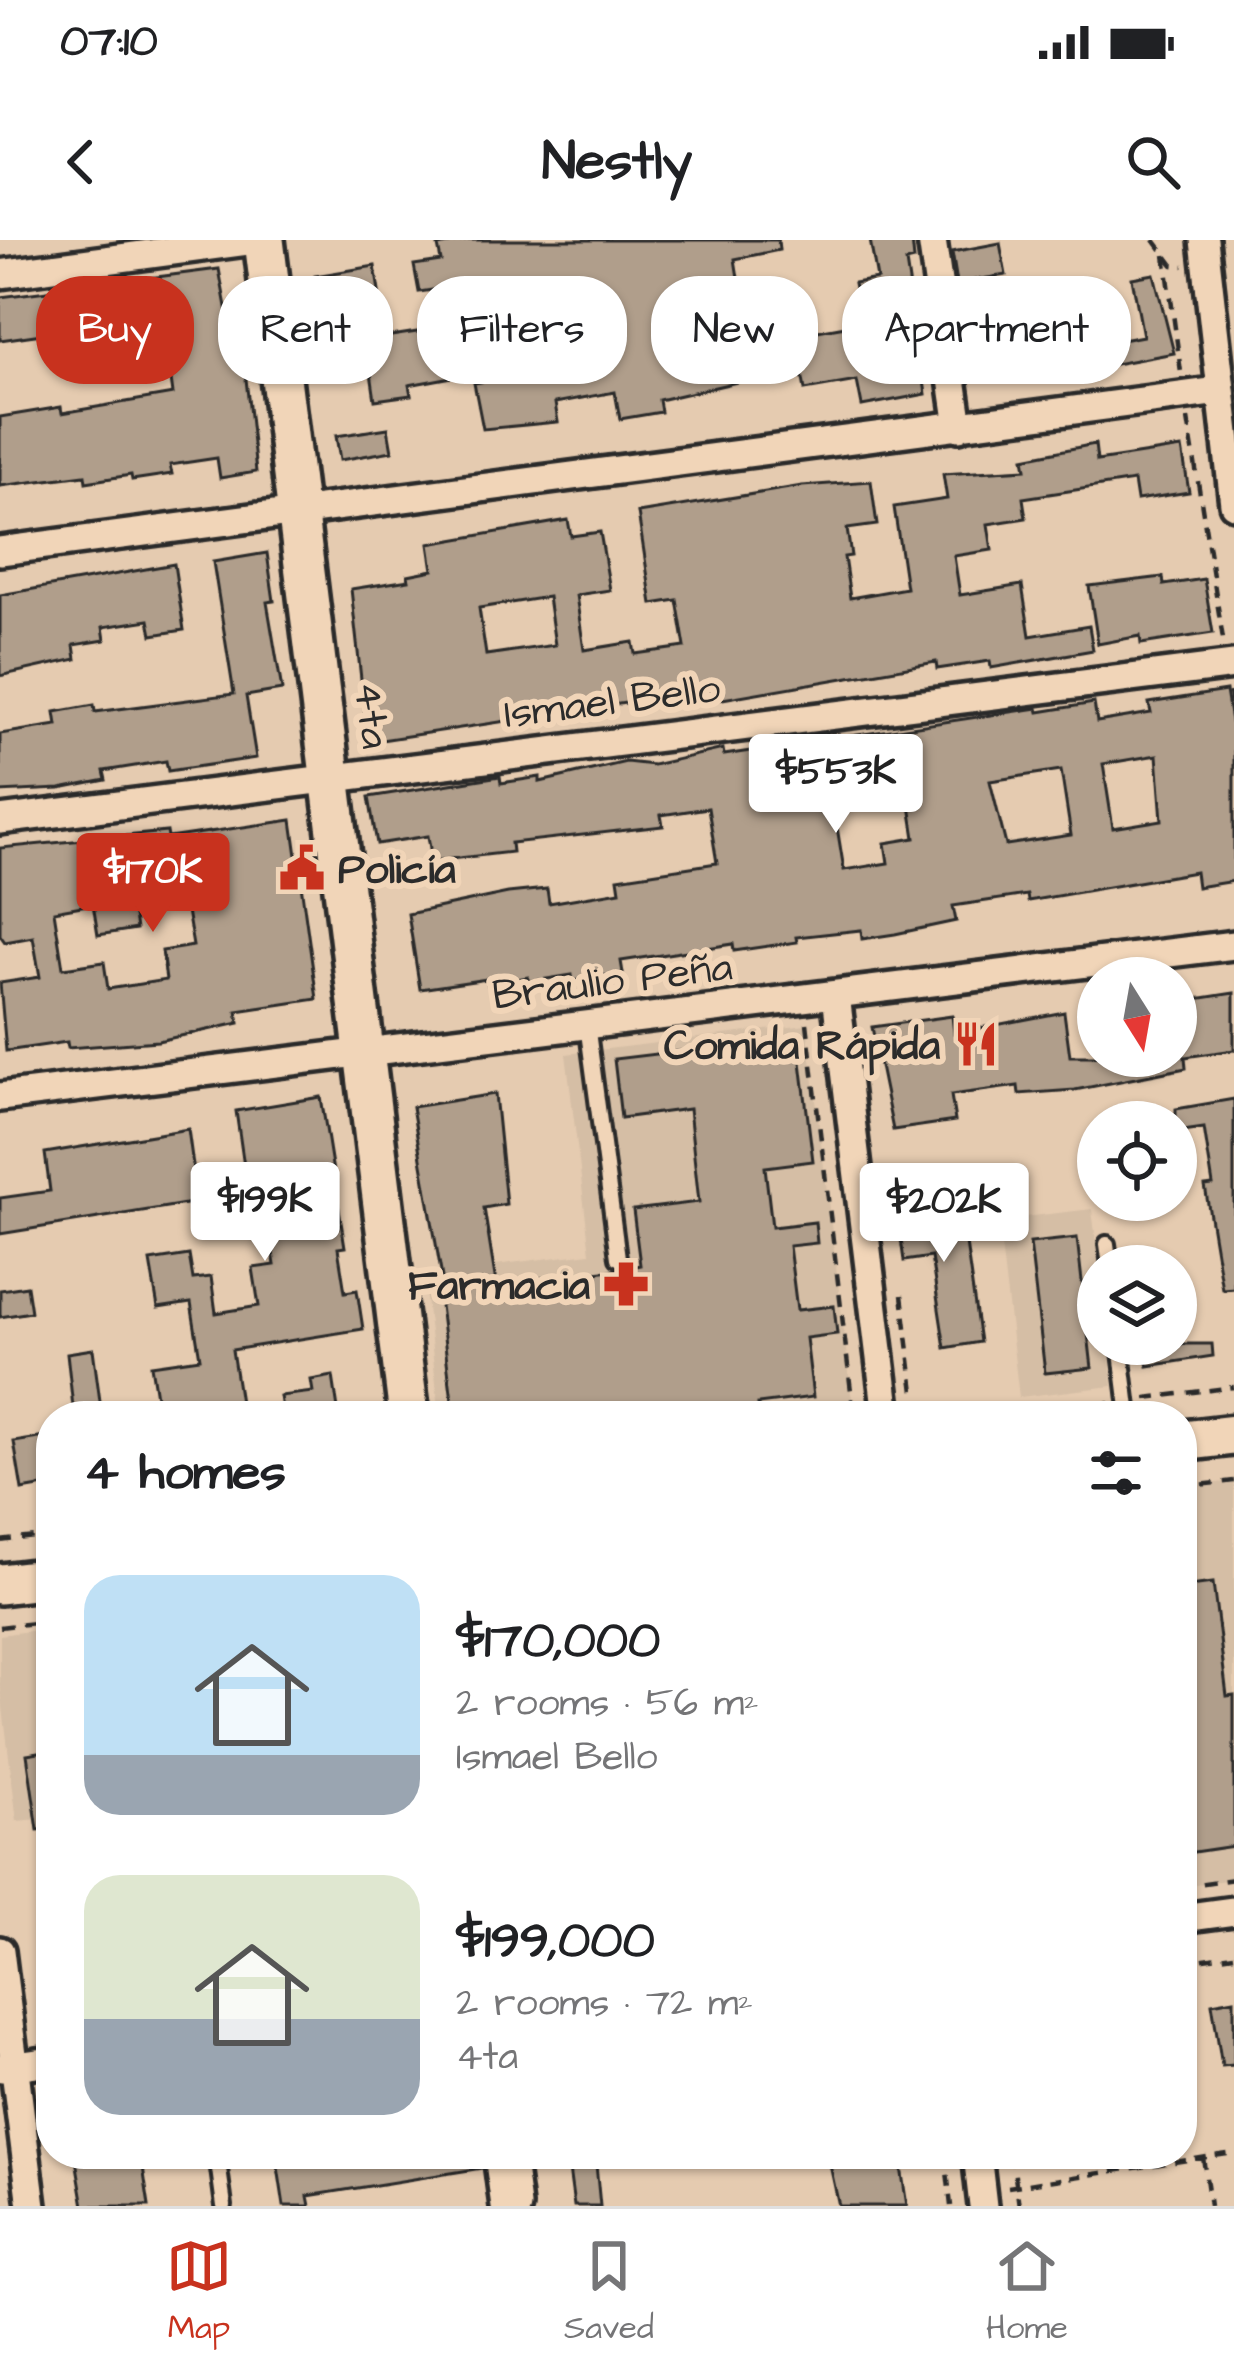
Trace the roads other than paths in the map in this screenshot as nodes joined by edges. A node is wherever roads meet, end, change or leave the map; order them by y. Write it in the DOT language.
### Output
graph roads {
  1 [pos="260,240"];
  2 [pos="932,240"];
  3 [pos="1205,247"];
  4 [pos="0,274"];
  5 [pos="1219,392"];
  6 [pos="959,427"];
  7 [pos="1234,504"];
  8 [pos="300,512"];
  9 [pos="0,551"];
  10 [pos="1230,665"];
  11 [pos="333,775"];
  12 [pos="0,820"];
  13 [pos="1234,945"];
  14 [pos="836,995"];
  15 [pos="587,1024"];
  16 [pos="365,1050"];
  17 [pos="0,1097"];
  18 [pos="618,1258"];
  19 [pos="1123,1365"];
  20 [pos="407,1401"];
  21 [pos="884,1401"];
  22 [pos="1127,1401"];
  23 [pos="1234,1435"];
  24 [pos="1197,1439"];
  25 [pos="36,1580"];
  26 [pos="0,1584"];
  27 [pos="1234,1911"];
  28 [pos="1197,1916"];
  29 [pos="0,1951"];
  30 [pos="8,2067"];
  31 [pos="219,2169"];
  32 [pos="507,2169"];
  33 [pos="32,2206"];
  34 [pos="224,2206"];
  35 [pos="511,2206"];
  1 -- 4 [label="street"];
  1 -- 8 [label="main road, 4ta"];
  2 -- 6 [label="street"];
  3 -- 5 [label="street"];
  5 -- 6 [label="street"];
  5 -- 7 [label="street"];
  6 -- 8 [label="street"];
  8 -- 9 [label="street"];
  8 -- 11 [label="main road, 4ta"];
  10 -- 11 [label="street, Ismael Bello"];
  11 -- 12 [label="street, Ismael Bello"];
  11 -- 16 [label="main road, 4ta"];
  13 -- 14 [label="street, Braulio Peña"];
  14 -- 15 [label="street, Braulio Peña"];
  14 -- 21 [label="street"];
  15 -- 16 [label="street, Braulio Peña"];
  15 -- 18 [label="lane"];
  16 -- 17 [label="street, Braulio Peña"];
  16 -- 20 [label="main road, 4ta"];
  19 -- 22 [label="lane"];
  23 -- 24 [label="main road"];
  25 -- 26 [label="main road"];
  27 -- 28 [label="street"];
  29 -- 30 [label="street"];
  30 -- 33 [label="street"];
  31 -- 34 [label="lane"];
  32 -- 35 [label="main road"];
}
